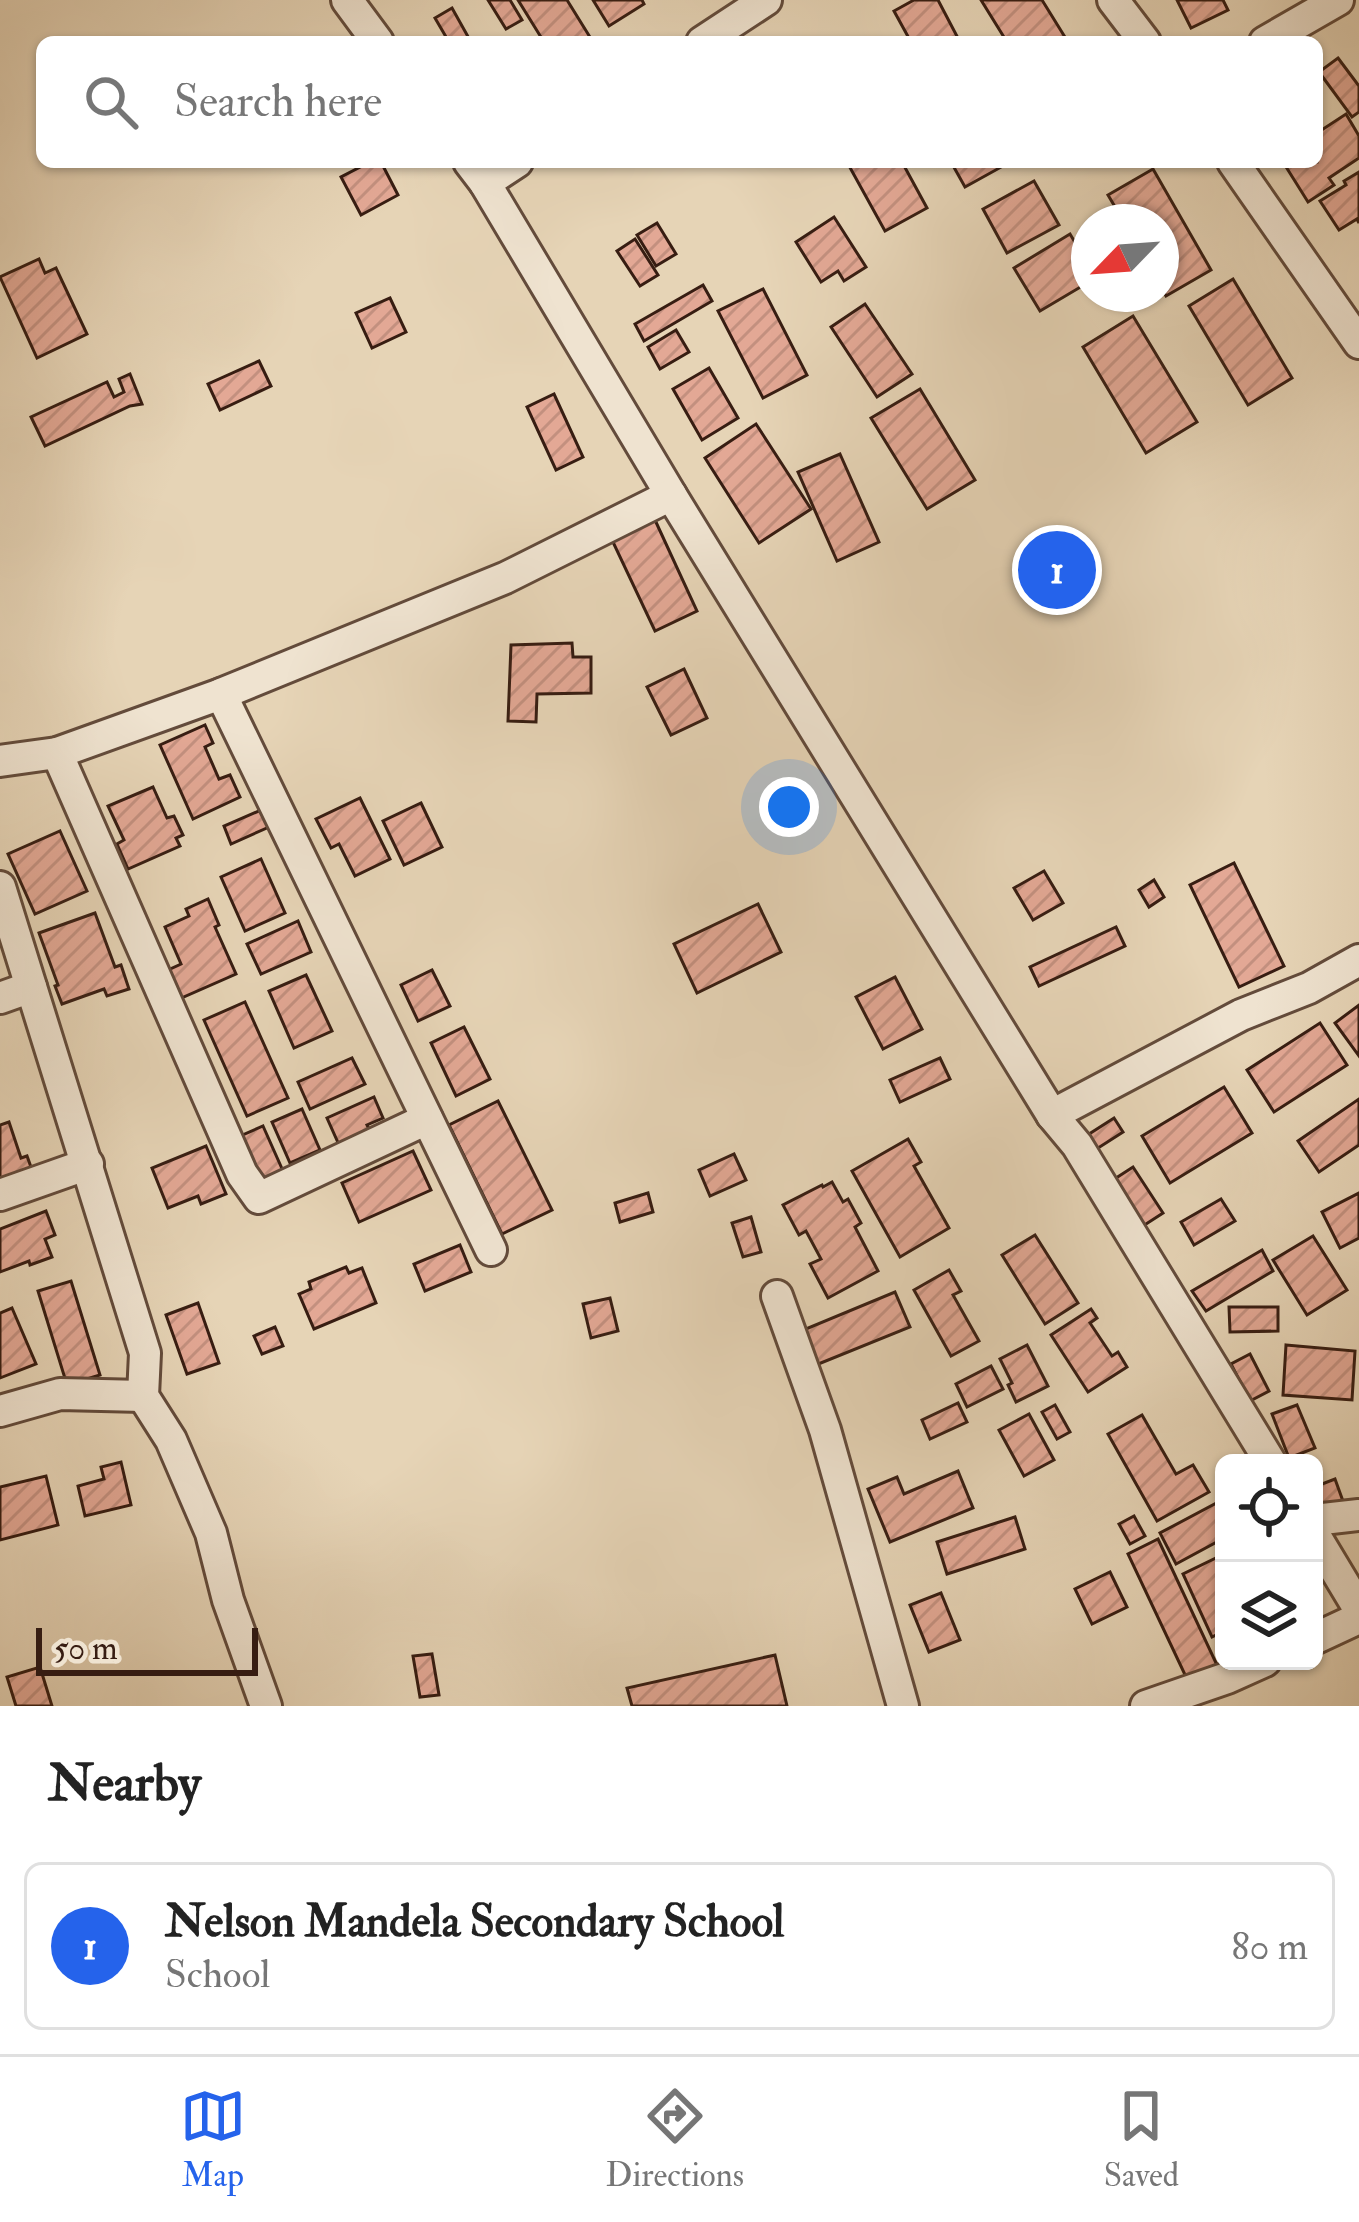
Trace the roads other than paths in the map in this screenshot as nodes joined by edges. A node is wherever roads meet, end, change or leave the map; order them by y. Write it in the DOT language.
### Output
graph roads {
  1 [pos="347,0"];
  2 [pos="766,0"];
  3 [pos="1113,0"];
  4 [pos="1338,0"];
  5 [pos="374,36"];
  6 [pos="711,36"];
  7 [pos="1140,36"];
  8 [pos="1275,36"];
  9 [pos="1237,168"];
  10 [pos="477,173"];
  11 [pos="1359,343"];
  12 [pos="670,495"];
  13 [pos="221,694"];
  14 [pos="57,753"];
  15 [pos="0,761"];
  16 [pos="0,887"];
  17 [pos="1359,960"];
  18 [pos="32,987"];
  19 [pos="0,998"];
  20 [pos="1052,1114"];
  21 [pos="427,1119"];
  22 [pos="88,1164"];
  23 [pos="0,1195"];
  24 [pos="491,1250"];
  25 [pos="777,1296"];
  26 [pos="143,1396"];
  27 [pos="0,1411"];
  28 [pos="1266,1454"];
  29 [pos="1359,1515"];
  30 [pos="1323,1519"];
  31 [pos="1323,1549"];
  32 [pos="1359,1609"];
  33 [pos="1359,1618"];
  34 [pos="1323,1635"];
  35 [pos="1244,1670"];
  36 [pos="266,1706"];
  37 [pos="904,1706"];
  38 [pos="1146,1706"];
  1 -- 5 [label="street"];
  2 -- 6 [label="street"];
  3 -- 7 [label="street"];
  4 -- 8 [label="street"];
  9 -- 11 [label="street"];
  10 -- 12 [label="street"];
  12 -- 13 [label="street"];
  12 -- 20 [label="street"];
  13 -- 14 [label="street"];
  13 -- 21 [label="street"];
  14 -- 15 [label="street"];
  14 -- 21 [label="street"];
  16 -- 18 [label="street"];
  17 -- 20 [label="street"];
  18 -- 19 [label="street"];
  18 -- 22 [label="street"];
  20 -- 28 [label="street"];
  21 -- 24 [label="street"];
  22 -- 23 [label="street"];
  22 -- 26 [label="street"];
  25 -- 37 [label="street"];
  26 -- 27 [label="street"];
  26 -- 36 [label="street"];
  29 -- 30 [label="street"];
  31 -- 32 [label="street"];
  33 -- 34 [label="street"];
  35 -- 38 [label="street"];
}
